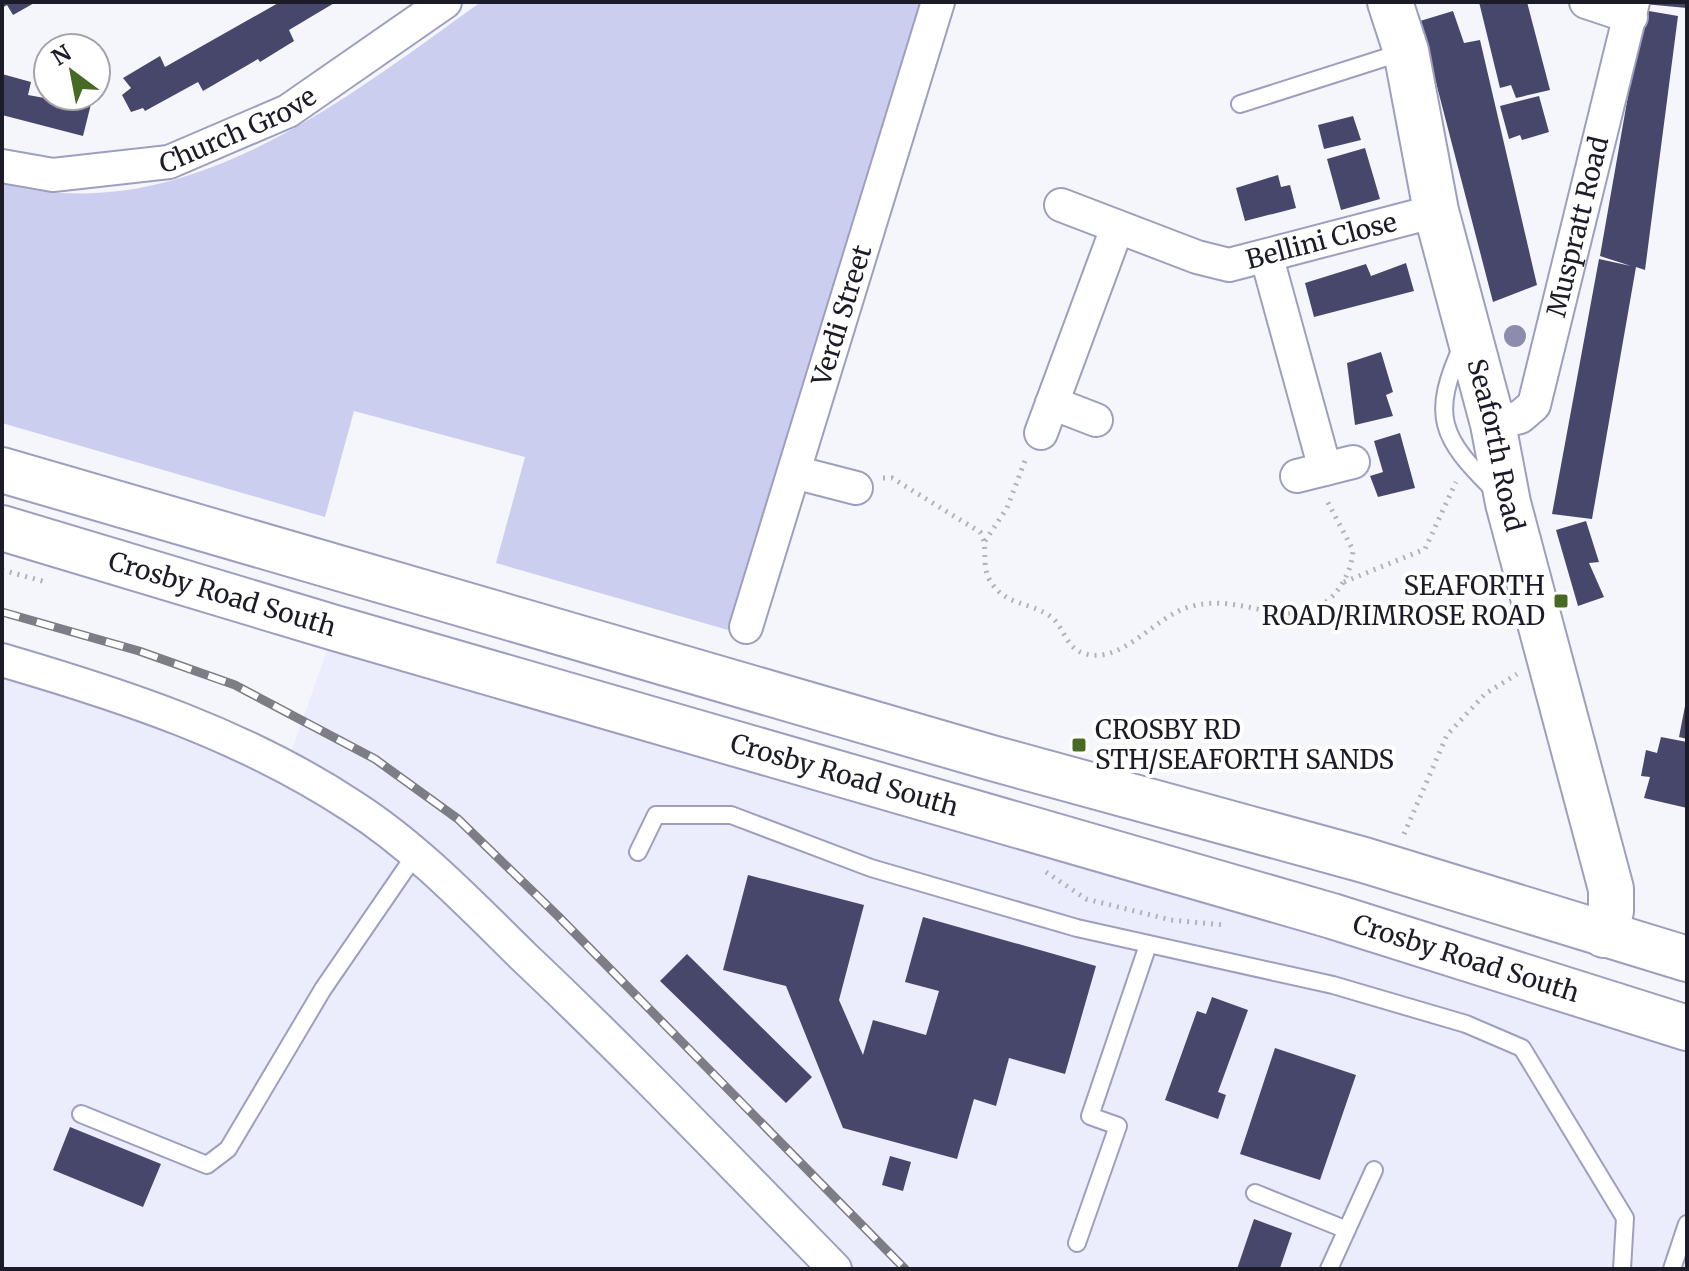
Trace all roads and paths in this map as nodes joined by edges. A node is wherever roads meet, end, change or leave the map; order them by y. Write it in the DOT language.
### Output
graph roads {
  1 [pos="445,2"];
  2 [pos="938,2"];
  3 [pos="1390,2"];
  4 [pos="1586,2"];
  5 [pos="1632,9"];
  6 [pos="1406,51"];
  7 [pos="1240,104"];
  8 [pos="2,166"];
  9 [pos="1061,205"];
  10 [pos="1436,211"];
  11 [pos="1117,228"];
  12 [pos="1267,258"];
  13 [pos="1468,331"];
  14 [pos="1052,403"];
  15 [pos="1096,420"];
  16 [pos="1493,424"];
  17 [pos="1041,433"];
  18 [pos="1468,463"];
  19 [pos="1325,469"];
  20 [pos="2,470"];
  21 [pos="794,472"];
  22 [pos="856,488"];
  23 [pos="1014,488"];
  24 [pos="1328,503"];
  25 [pos="1508,503"];
  26 [pos="2,528"];
  27 [pos="991,529"];
  28 [pos="980,532"];
  29 [pos="985,542"];
  30 [pos="1344,583"];
  31 [pos="746,627"];
  32 [pos="1548,653"];
  33 [pos="2,660"];
  34 [pos="1393,832"];
  35 [pos="638,852"];
  36 [pos="415,855"];
  37 [pos="1604,935"];
  38 [pos="1148,945"];
  39 [pos="1687,959"];
  40 [pos="1687,1028"];
  41 [pos="81,1114"];
  42 [pos="1374,1170"];
  43 [pos="1255,1193"];
  44 [pos="791,1224"];
  45 [pos="1687,1224"];
  46 [pos="1347,1230"];
  47 [pos="1077,1243"];
  48 [pos="809,1269"];
  49 [pos="835,1269"];
  50 [pos="1329,1269"];
  51 [pos="1622,1269"];
  52 [pos="1672,1269"];
  1 -- 8 [label="street, Church Grove"];
  2 -- 21 [label="street, Verdi Street"];
  3 -- 6 [label="main road, Seaforth Road"];
  4 -- 5 [label="street"];
  5 -- 16 [label="street, Muspratt Road"];
  6 -- 7 [label="lane"];
  6 -- 10 [label="main road, Seaforth Road"];
  9 -- 11 [label="street, Bellini Close"];
  10 -- 12 [label="street, Bellini Close"];
  10 -- 13 [label="main road, Seaforth Road"];
  11 -- 12 [label="street, Bellini Close"];
  11 -- 14 [label="street"];
  12 -- 19 [label="street"];
  13 -- 16 [label="main road, Seaforth Road"];
  13 -- 18 [label="lane"];
  14 -- 15 [label="street"];
  14 -- 17 [label="street"];
  16 -- 25 [label="main road, Seaforth Road"];
  18 -- 25 [label="lane"];
  18 -- 30 [label="path"];
  20 -- 37 [label="main road"];
  21 -- 22 [label="street"];
  21 -- 31 [label="street, Verdi Street"];
  22 -- 28 [label="path"];
  23 -- 27 [label="path"];
  24 -- 30 [label="path"];
  25 -- 32 [label="main road, Seaforth Road"];
  26 -- 40 [label="main road, Crosby Road South"];
  27 -- 28 [label="path"];
  27 -- 29 [label="path"];
  28 -- 29 [label="path"];
  29 -- 30 [label="path"];
  32 -- 34 [label="path"];
  32 -- 37 [label="main road, Seaforth Road"];
  33 -- 36 [label="street"];
  35 -- 38 [label="lane"];
  36 -- 41 [label="lane"];
  36 -- 44 [label="street"];
  37 -- 39 [label="main road"];
  38 -- 47 [label="lane"];
  38 -- 51 [label="lane"];
  42 -- 46 [label="lane"];
  43 -- 46 [label="lane"];
  44 -- 48 [label="lane"];
  44 -- 49 [label="street"];
  45 -- 52 [label="lane"];
  46 -- 50 [label="lane"];
}
